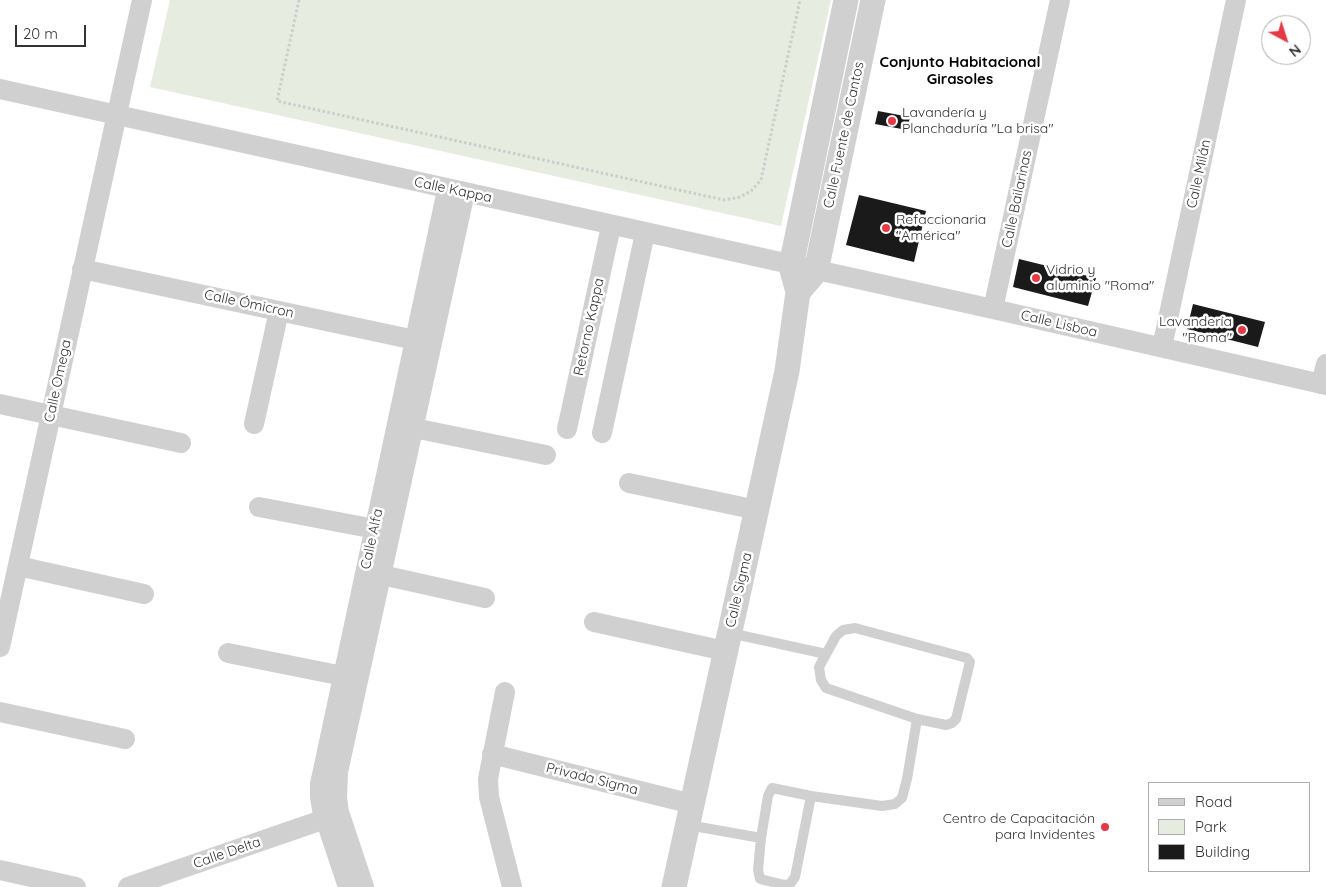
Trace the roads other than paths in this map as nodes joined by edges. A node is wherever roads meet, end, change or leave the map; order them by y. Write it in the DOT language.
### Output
graph roads {
  1 [pos="142,0"];
  2 [pos="846,0"];
  3 [pos="873,0"];
  4 [pos="1060,0"];
  5 [pos="1236,0"];
  6 [pos="0,89"];
  7 [pos="116,115"];
  8 [pos="456,191"];
  9 [pos="611,226"];
  10 [pos="645,233"];
  11 [pos="791,266"];
  12 [pos="82,269"];
  13 [pos="816,271"];
  14 [pos="798,292"];
  15 [pos="993,309"];
  16 [pos="279,311"];
  17 [pos="415,340"];
  18 [pos="1162,347"];
  19 [pos="1326,364"];
  20 [pos="1324,385"];
  21 [pos="0,404"];
  22 [pos="50,416"];
  23 [pos="254,424"];
  24 [pos="414,428"];
  25 [pos="567,429"];
  26 [pos="602,433"];
  27 [pos="181,443"];
  28 [pos="546,455"];
  29 [pos="394,479"];
  30 [pos="629,483"];
  31 [pos="259,507"];
  32 [pos="757,510"];
  33 [pos="374,529"];
  34 [pos="18,566"];
  35 [pos="382,575"];
  36 [pos="144,594"];
  37 [pos="485,598"];
  38 [pos="594,622"];
  39 [pos="727,642"];
  40 [pos="0,647"];
  41 [pos="228,653"];
  42 [pos="826,654"];
  43 [pos="343,676"];
  44 [pos="505,692"];
  45 [pos="0,712"];
  46 [pos="917,719"];
  47 [pos="125,739"];
  48 [pos="492,754"];
  49 [pos="811,796"];
  50 [pos="690,814"];
  51 [pos="325,819"];
  52 [pos="761,838"];
  53 [pos="0,870"];
  54 [pos="76,887"];
  55 [pos="128,887"];
  56 [pos="348,887"];
  57 [pos="364,887"];
  58 [pos="512,887"];
  59 [pos="674,887"];
  1 -- 7 [label="street, Calle Omega"];
  2 -- 11 [label="street, Calle Fuente de Cantos"];
  3 -- 13 [label="street, Calle Fuente de Cantos"];
  4 -- 15 [label="street, Calle Bailarinas"];
  5 -- 18 [label="street, Calle Milán"];
  6 -- 7 [label="street, Calle Kappa"];
  7 -- 8 [label="street, Calle Kappa"];
  7 -- 12 [label="street, Calle Omega"];
  8 -- 9 [label="street, Calle Kappa"];
  8 -- 17 [label="street, Calle Alfa"];
  8 -- 24 [label="street, Calle Alfa"];
  9 -- 10 [label="street, Calle Kappa"];
  9 -- 25 [label="street, Retorno Kappa"];
  10 -- 11 [label="street, Calle Kappa"];
  10 -- 26 [label="street"];
  11 -- 13 [label="street, Calle Lisboa"];
  11 -- 14 [label="street"];
  12 -- 16 [label="street, Calle Ómicron"];
  12 -- 22 [label="street, Calle Omega"];
  13 -- 14 [label="street"];
  13 -- 15 [label="street, Calle Lisboa"];
  14 -- 32 [label="street, Calle Sigma"];
  15 -- 18 [label="street, Calle Lisboa"];
  16 -- 17 [label="street, Calle Ómicron"];
  16 -- 23 [label="street"];
  17 -- 29 [label="street, Calle Alfa"];
  18 -- 20 [label="street, Calle Lisboa"];
  19 -- 20 [label="street"];
  21 -- 22 [label="street"];
  22 -- 27 [label="street"];
  22 -- 34 [label="street, Calle Omega"];
  24 -- 28 [label="street"];
  24 -- 29 [label="street, Calle Alfa"];
  29 -- 33 [label="street, Calle Alfa"];
  29 -- 35 [label="street, Calle Alfa"];
  30 -- 32 [label="street"];
  31 -- 33 [label="street"];
  32 -- 39 [label="street, Calle Sigma"];
  33 -- 43 [label="street, Calle Alfa"];
  34 -- 36 [label="street"];
  34 -- 40 [label="street, Calle Omega"];
  35 -- 37 [label="street"];
  35 -- 57 [label="street, Calle Alfa"];
  38 -- 39 [label="street"];
  39 -- 42 [label="lane"];
  39 -- 50 [label="street, Calle Sigma"];
  41 -- 43 [label="street"];
  42 -- 46 [label="lane"];
  42 -- 46 [label="lane"];
  43 -- 51 [label="street, Calle Alfa"];
  44 -- 48 [label="street"];
  45 -- 47 [label="street"];
  46 -- 49 [label="lane"];
  48 -- 50 [label="street, Privada Sigma"];
  48 -- 58 [label="street"];
  49 -- 52 [label="lane"];
  49 -- 52 [label="lane"];
  50 -- 52 [label="lane"];
  50 -- 59 [label="street, Calle Sigma"];
  51 -- 55 [label="street, Calle Delta"];
  51 -- 56 [label="street, Calle Alfa"];
  53 -- 54 [label="street"];
}
